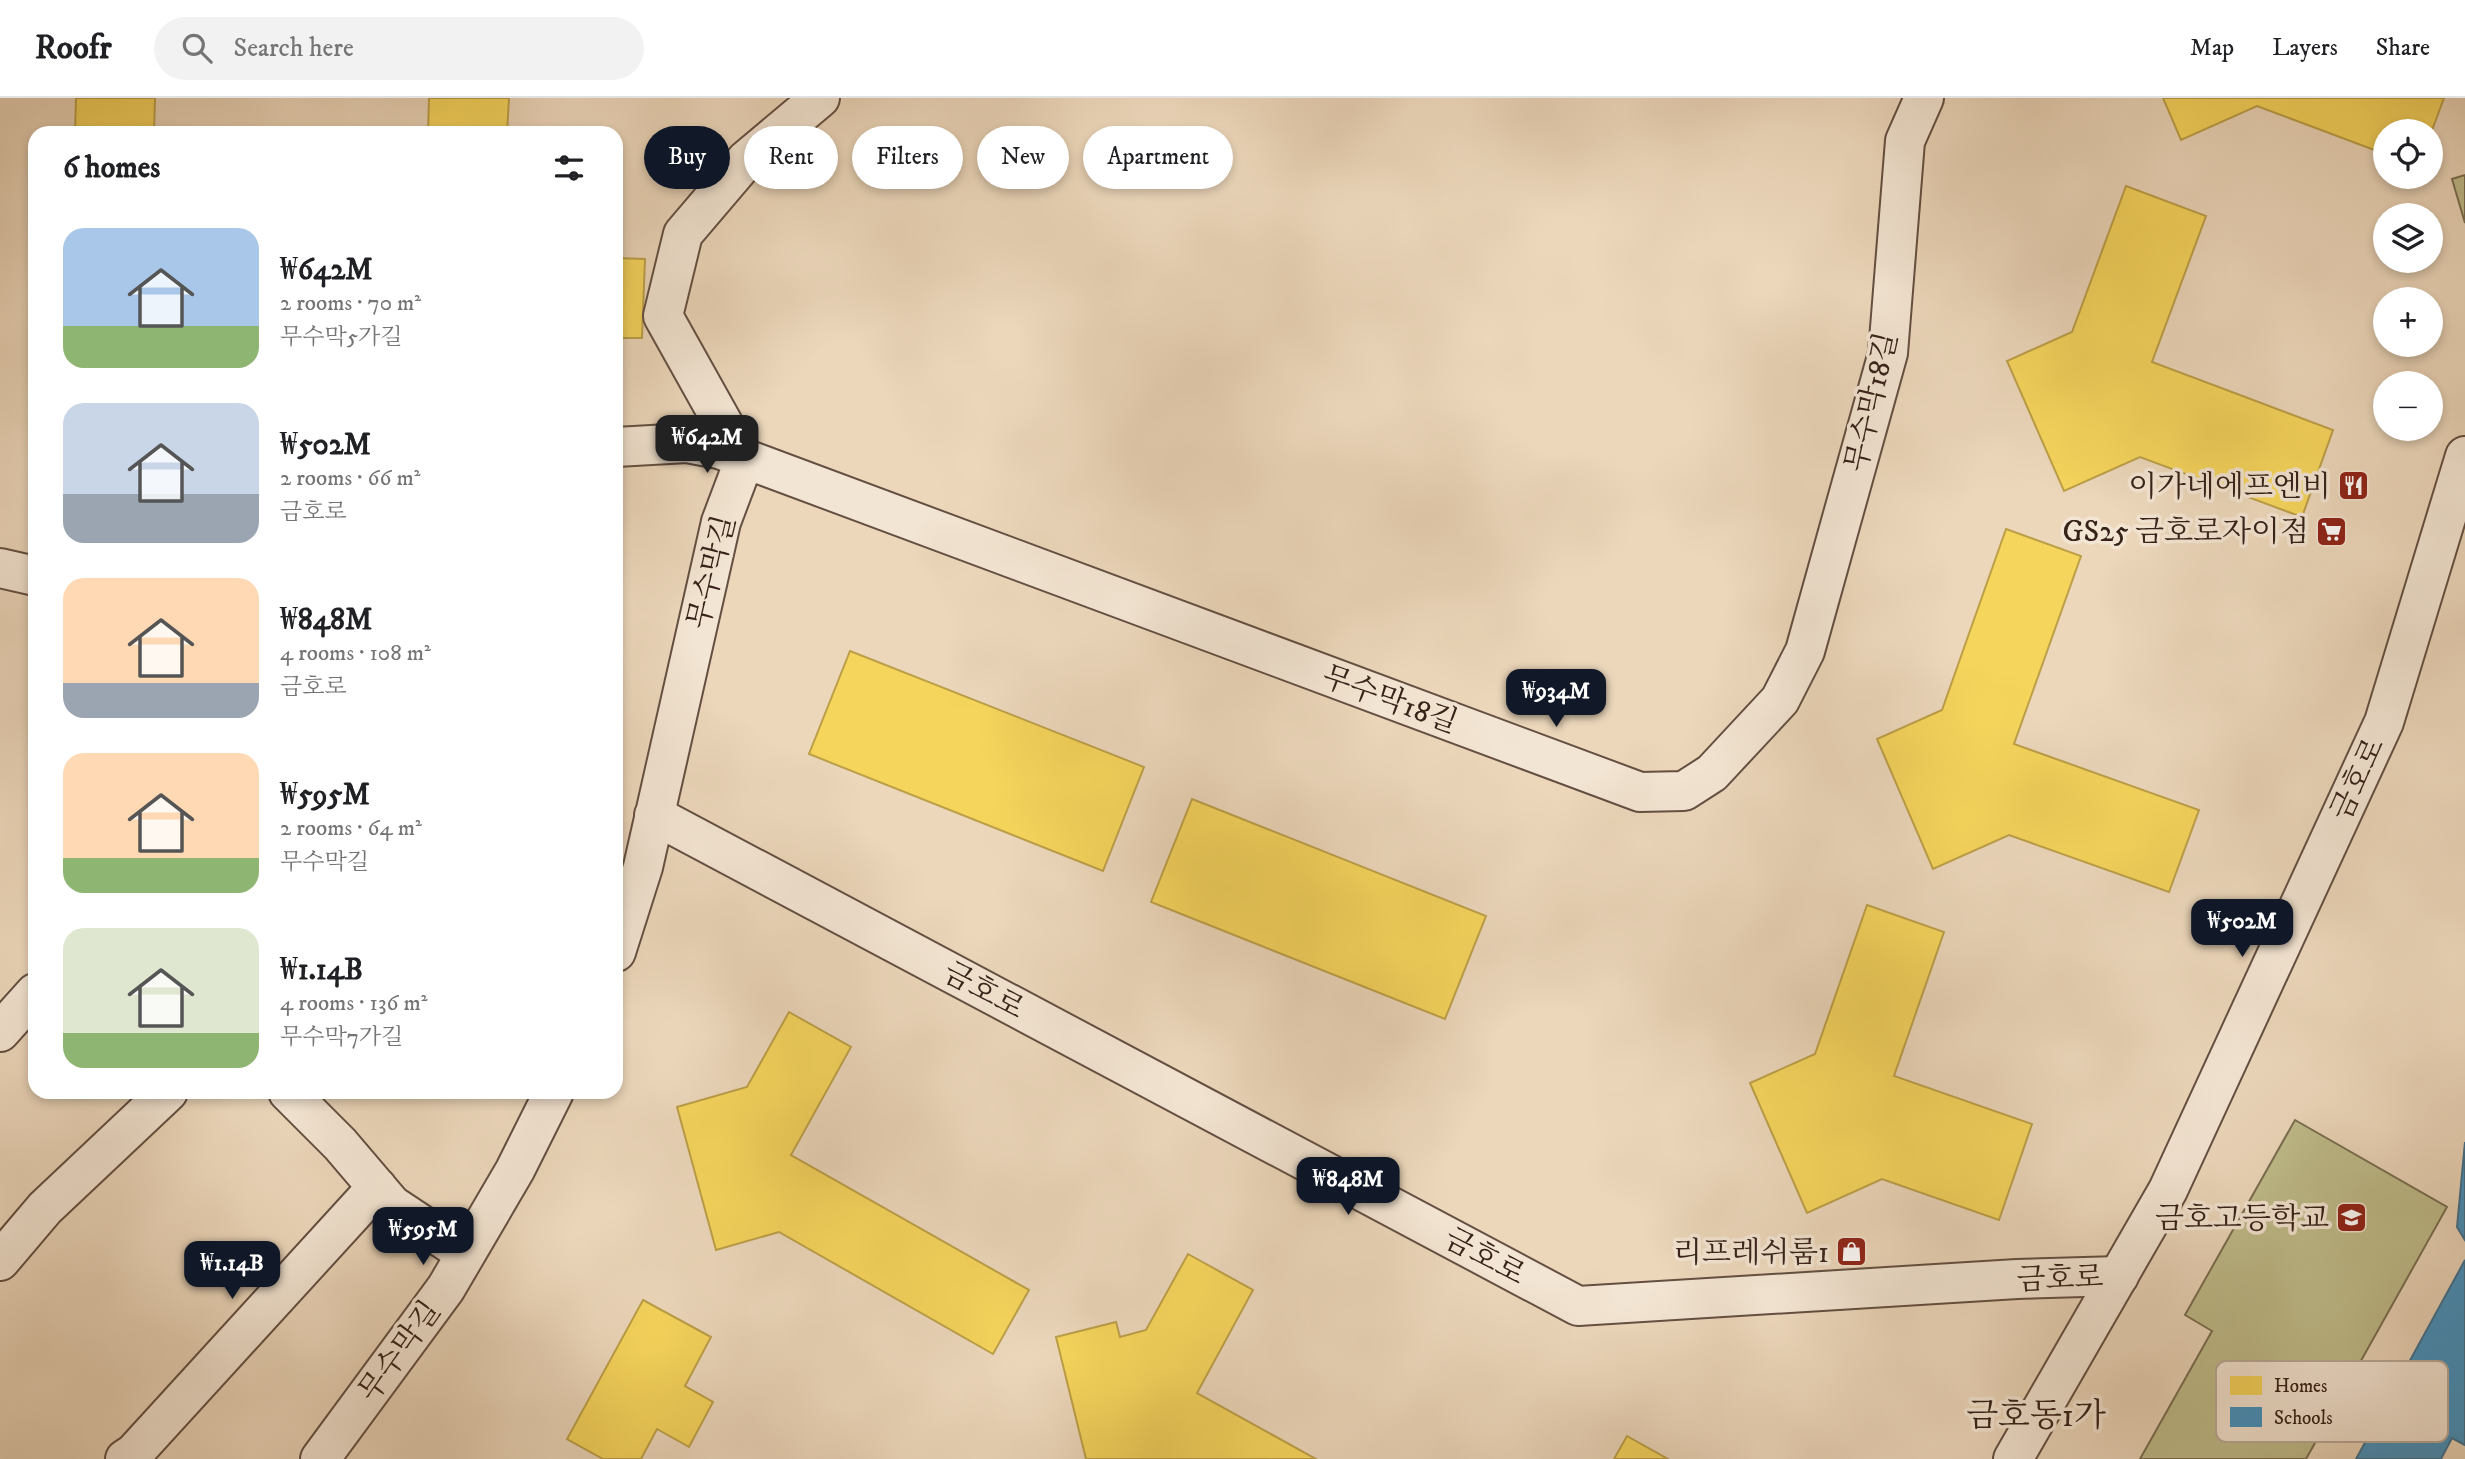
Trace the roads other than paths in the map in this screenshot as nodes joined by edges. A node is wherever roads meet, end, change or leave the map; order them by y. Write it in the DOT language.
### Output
graph roads {
  1 [pos="820,98"];
  2 [pos="1924,98"];
  3 [pos="623,447"];
  4 [pos="2465,456"];
  5 [pos="744,461"];
  6 [pos="0,568"];
  7 [pos="28,574"];
  8 [pos="654,815"];
  9 [pos="623,930"];
  10 [pos="28,1001"];
  11 [pos="0,1032"];
  12 [pos="161,1099"];
  13 [pos="295,1099"];
  14 [pos="550,1099"];
  15 [pos="377,1187"];
  16 [pos="466,1254"];
  17 [pos="0,1261"];
  18 [pos="2119,1276"];
  19 [pos="125,1459"];
  20 [pos="320,1459"];
  21 [pos="2013,1459"];
  1 -- 5 [label="street"];
  2 -- 5 [label="street, 무수막18길"];
  3 -- 5 [label="street, 무수막18길"];
  4 -- 18 [label="street, 금호로"];
  5 -- 8 [label="street, 무수막길"];
  6 -- 7 [label="street"];
  8 -- 9 [label="street, 무수막길"];
  8 -- 18 [label="street, 금호로"];
  10 -- 11 [label="street"];
  12 -- 17 [label="street"];
  13 -- 15 [label="street"];
  14 -- 16 [label="street, 무수막길"];
  15 -- 16 [label="street"];
  15 -- 19 [label="street"];
  16 -- 20 [label="street, 무수막길"];
  18 -- 21 [label="street, 금호로"];
}
